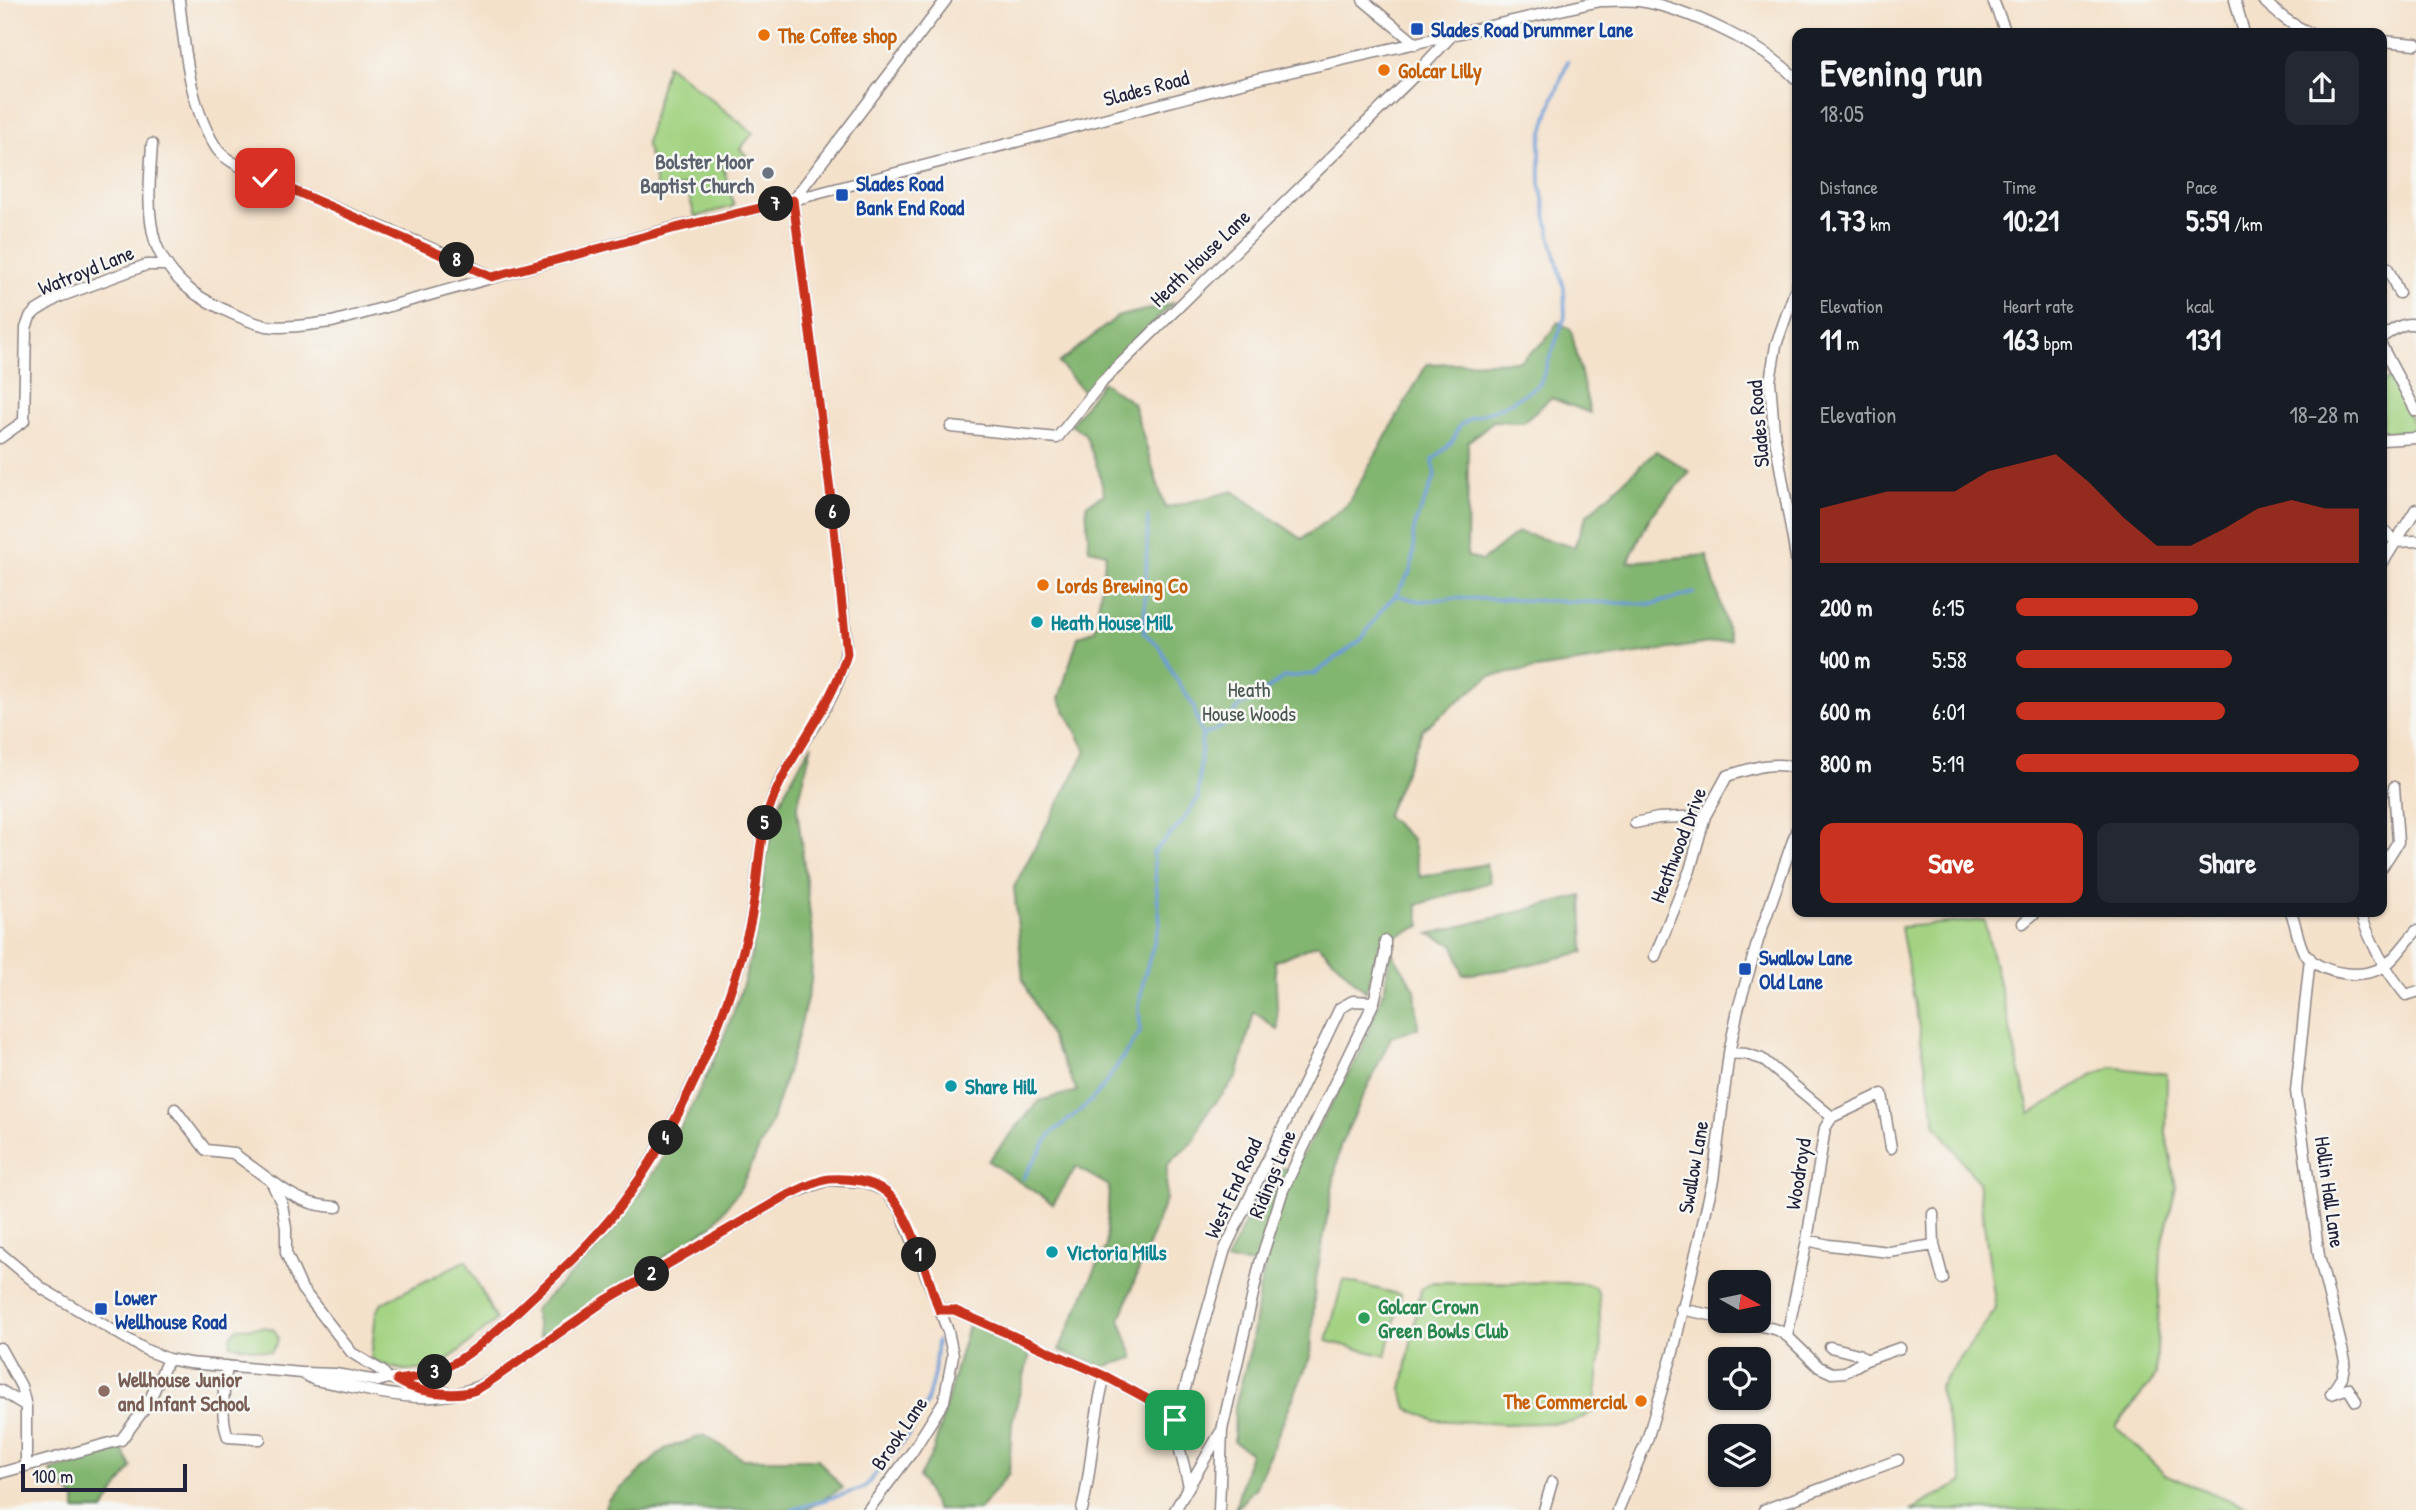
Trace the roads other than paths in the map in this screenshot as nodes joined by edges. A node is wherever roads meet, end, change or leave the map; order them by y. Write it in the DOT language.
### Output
graph roads {
  1 [pos="179,0"];
  2 [pos="946,0"];
  3 [pos="1363,0"];
  4 [pos="1993,0"];
  5 [pos="2235,0"];
  6 [pos="2263,0"];
  7 [pos="2004,28"];
  8 [pos="2243,28"];
  9 [pos="2297,28"];
  10 [pos="1452,35"];
  11 [pos="2387,41"];
  12 [pos="1416,44"];
  13 [pos="2416,44"];
  14 [pos="1792,76"];
  15 [pos="152,144"];
  16 [pos="793,200"];
  17 [pos="167,265"];
  18 [pos="2387,267"];
  19 [pos="492,277"];
  20 [pos="2399,293"];
  21 [pos="1792,299"];
  22 [pos="2416,325"];
  23 [pos="2387,334"];
  24 [pos="2387,356"];
  25 [pos="2416,411"];
  26 [pos="951,427"];
  27 [pos="0,438"];
  28 [pos="2416,438"];
  29 [pos="2387,440"];
  30 [pos="2416,509"];
  31 [pos="2387,533"];
  32 [pos="1792,535"];
  33 [pos="2416,541"];
  34 [pos="2396,542"];
  35 [pos="2387,556"];
  36 [pos="1792,766"];
  37 [pos="2393,787"];
  38 [pos="1705,816"];
  39 [pos="1635,823"];
  40 [pos="1792,843"];
  41 [pos="2387,859"];
  42 [pos="2030,917"];
  43 [pos="2293,917"];
  44 [pos="2362,917"];
  45 [pos="2023,923"];
  46 [pos="2416,931"];
  47 [pos="1385,942"];
  48 [pos="1655,956"];
  49 [pos="2311,958"];
  50 [pos="2386,965"];
  51 [pos="2416,992"];
  52 [pos="1374,1002"];
  53 [pos="1729,1053"];
  54 [pos="175,1109"];
  55 [pos="1832,1117"];
  56 [pos="1891,1148"];
  57 [pos="271,1181"];
  58 [pos="337,1207"];
  59 [pos="1933,1214"];
  60 [pos="1807,1240"];
  61 [pos="1934,1245"];
  62 [pos="0,1253"];
  63 [pos="1943,1279"];
  64 [pos="1681,1309"];
  65 [pos="939,1310"];
  66 [pos="1708,1315"];
  67 [pos="1771,1328"];
  68 [pos="1787,1336"];
  69 [pos="1830,1347"];
  70 [pos="0,1348"];
  71 [pos="1900,1348"];
  72 [pos="168,1359"];
  73 [pos="1866,1360"];
  74 [pos="227,1366"];
  75 [pos="302,1373"];
  76 [pos="1105,1376"];
  77 [pos="392,1379"];
  78 [pos="0,1390"];
  79 [pos="455,1394"];
  80 [pos="2356,1401"];
  81 [pos="26,1406"];
  82 [pos="1174,1427"];
  83 [pos="1222,1430"];
  84 [pos="260,1439"];
  85 [pos="1898,1460"];
  86 [pos="26,1465"];
  87 [pos="0,1474"];
  88 [pos="1552,1482"];
  89 [pos="1189,1486"];
  90 [pos="868,1510"];
  91 [pos="1082,1510"];
  92 [pos="1175,1510"];
  93 [pos="1219,1510"];
  94 [pos="1544,1510"];
  95 [pos="1618,1510"];
  96 [pos="1764,1510"];
  1 -- 19 [label="street"];
  2 -- 16 [label="street"];
  3 -- 12 [label="street"];
  4 -- 7 [label="street"];
  5 -- 8 [label="street"];
  6 -- 9 [label="street"];
  10 -- 12 [label="street, Slades Road"];
  10 -- 14 [label="street, Slades Road"];
  10 -- 26 [label="street, Heath House Lane"];
  11 -- 13 [label="street"];
  12 -- 16 [label="street, Slades Road"];
  15 -- 17 [label="street"];
  16 -- 19 [label="street, Slades Road"];
  16 -- 77 [label="street"];
  17 -- 19 [label="street, Slades Road"];
  17 -- 27 [label="street, Watroyd Lane"];
  18 -- 20 [label="street"];
  21 -- 32 [label="street, Slades Road"];
  22 -- 23 [label="street"];
  24 -- 25 [label="street"];
  28 -- 29 [label="street"];
  30 -- 34 [label="street"];
  31 -- 34 [label="street"];
  33 -- 34 [label="street"];
  34 -- 35 [label="street"];
  36 -- 38 [label="street, Heathwood Drive"];
  37 -- 41 [label="street"];
  38 -- 39 [label="street"];
  38 -- 48 [label="street, Heathwood Drive"];
  40 -- 53 [label="street, Swallow Lane"];
  42 -- 45 [label="street"];
  43 -- 49 [label="street"];
  44 -- 50 [label="street"];
  46 -- 50 [label="street"];
  47 -- 52 [label="street, Ridings Lane"];
  49 -- 50 [label="street"];
  49 -- 80 [label="street, Hollin Hall Lane"];
  50 -- 51 [label="street"];
  52 -- 82 [label="street, West End Road"];
  52 -- 83 [label="street, Ridings Lane"];
  53 -- 55 [label="street, Woodroyd"];
  53 -- 64 [label="street, Swallow Lane"];
  54 -- 57 [label="street"];
  55 -- 56 [label="street, Woodroyd"];
  55 -- 60 [label="street, Woodroyd"];
  57 -- 58 [label="street"];
  57 -- 77 [label="street"];
  59 -- 61 [label="street"];
  60 -- 61 [label="street, Woodroyd"];
  60 -- 68 [label="street, Woodroyd"];
  61 -- 63 [label="street"];
  62 -- 72 [label="street"];
  64 -- 66 [label="street"];
  64 -- 95 [label="street, Swallow Lane"];
  65 -- 76 [label="street"];
  65 -- 79 [label="street"];
  65 -- 90 [label="street, Brook Lane"];
  67 -- 68 [label="street"];
  68 -- 73 [label="street"];
  69 -- 73 [label="street"];
  70 -- 81 [label="street"];
  71 -- 73 [label="street"];
  72 -- 74 [label="street"];
  72 -- 86 [label="street"];
  74 -- 75 [label="street"];
  74 -- 84 [label="street"];
  75 -- 77 [label="street"];
  75 -- 79 [label="street"];
  76 -- 82 [label="street"];
  76 -- 91 [label="street"];
  77 -- 79 [label="street"];
  78 -- 81 [label="street"];
  81 -- 86 [label="street"];
  82 -- 89 [label="street"];
  83 -- 89 [label="street"];
  83 -- 93 [label="street"];
  85 -- 96 [label="street"];
  86 -- 87 [label="street"];
  88 -- 94 [label="street"];
  89 -- 92 [label="street"];
}
